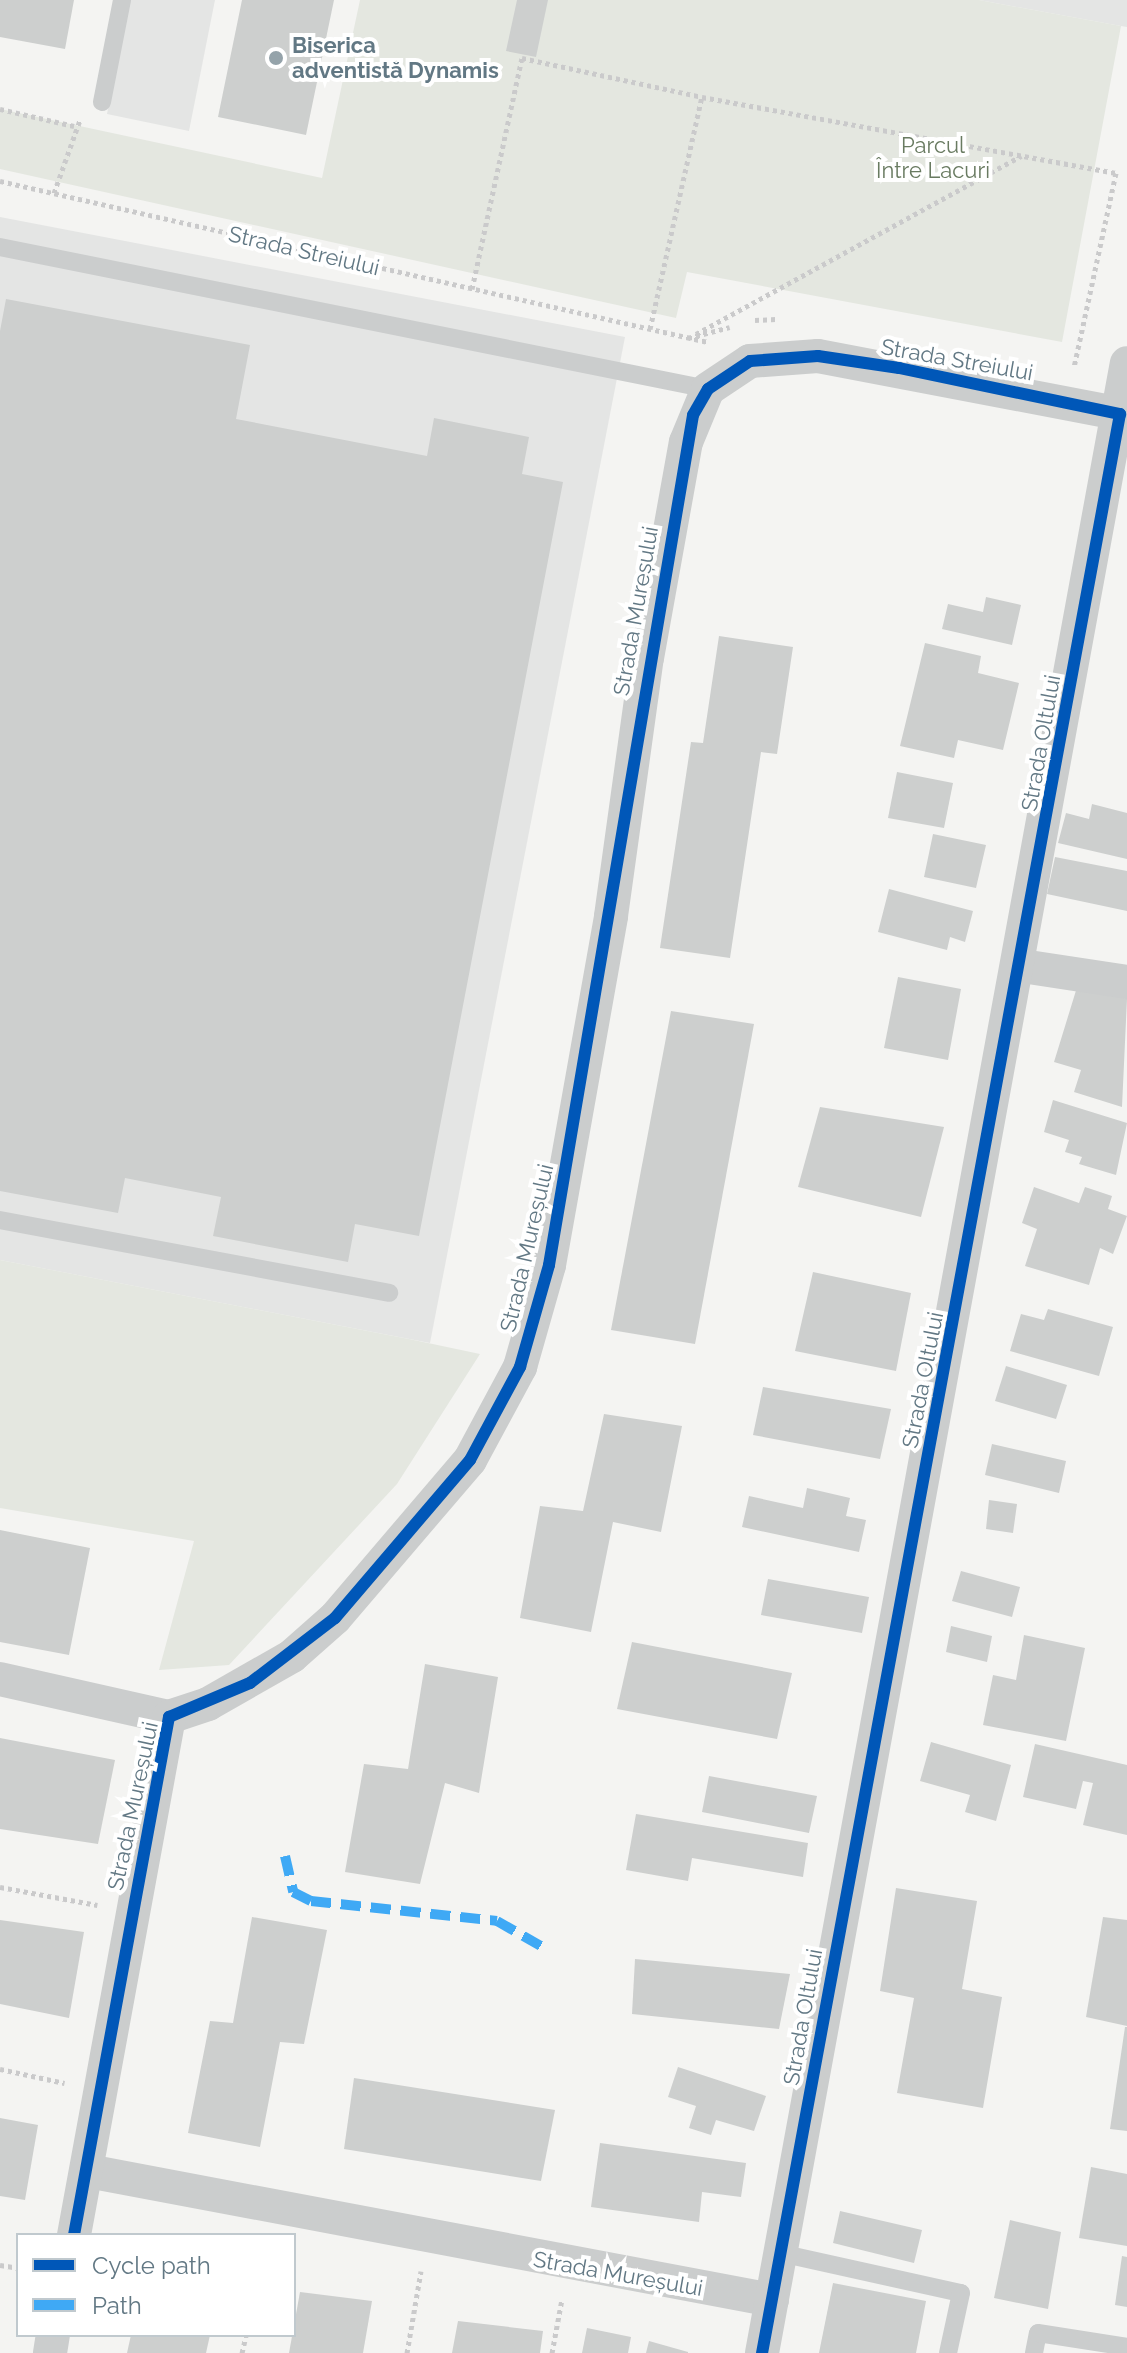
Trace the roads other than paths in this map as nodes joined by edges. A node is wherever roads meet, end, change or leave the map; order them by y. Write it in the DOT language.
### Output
graph roads {
  1 [pos="122,0"];
  2 [pos="102,102"];
  3 [pos="0,247"];
  4 [pos="1127,363"];
  5 [pos="708,389"];
  6 [pos="1124,414"];
  7 [pos="1022,966"];
  8 [pos="1127,982"];
  9 [pos="0,1220"];
  10 [pos="389,1293"];
  11 [pos="0,1679"];
  12 [pos="169,1717"];
  13 [pos="88,2171"];
  14 [pos="74,2233"];
  15 [pos="780,2253"];
  16 [pos="772,2300"];
  17 [pos="1127,2347"];
  18 [pos="762,2353"];
  19 [pos="948,2353"];
  20 [pos="1034,2353"];
  1 -- 2 [label="lane"];
  3 -- 5 [label="lane"];
  4 -- 6 [label="street, Strada Oltului"];
  5 -- 6 [label="street, Strada Streiului"];
  5 -- 12 [label="street, Strada Mureșului"];
  6 -- 7 [label="street, Strada Oltului"];
  7 -- 8 [label="street"];
  7 -- 15 [label="street, Strada Oltului"];
  9 -- 10 [label="lane"];
  11 -- 12 [label="street, Strada Mureșului"];
  12 -- 13 [label="street, Strada Mureșului"];
  13 -- 14 [label="street, Strada Mureșului"];
  13 -- 16 [label="street, Strada Mureșului"];
  15 -- 16 [label="street, Strada Oltului"];
  15 -- 19 [label="lane"];
  16 -- 18 [label="street, Strada Oltului"];
  17 -- 20 [label="lane"];
}
